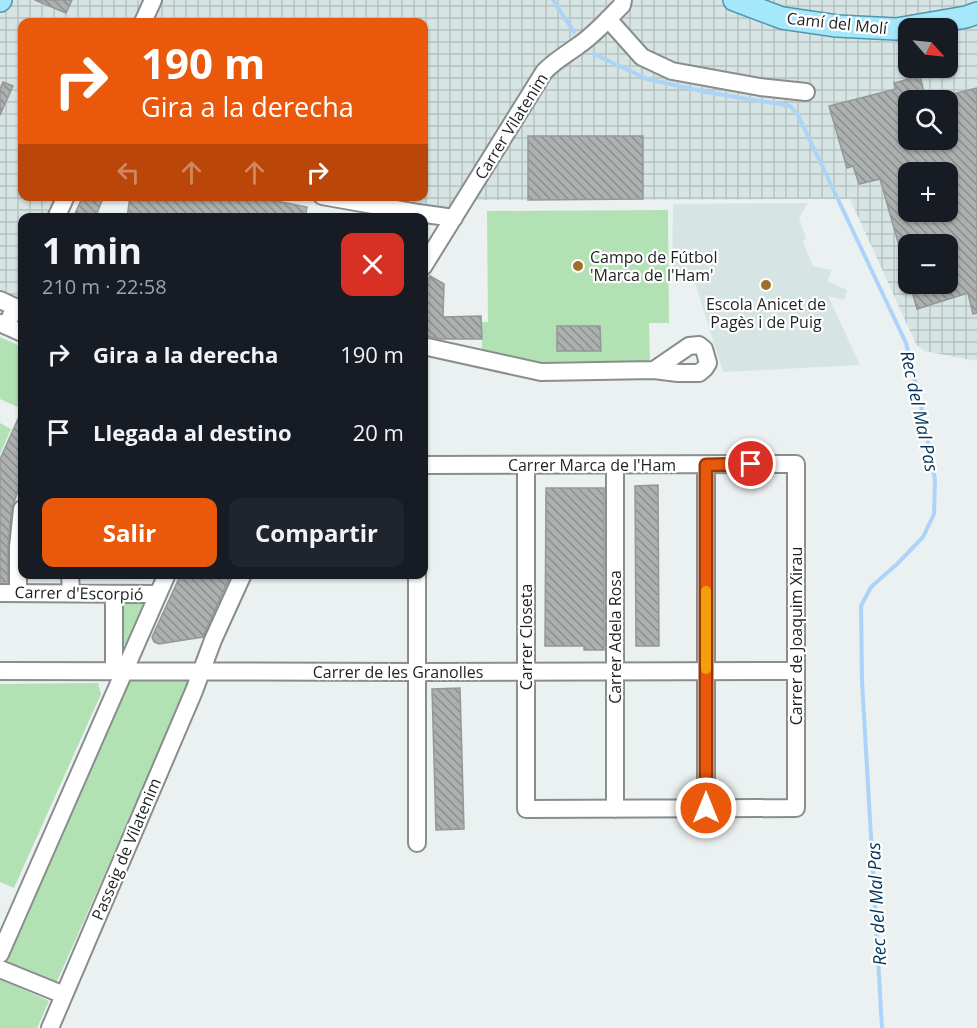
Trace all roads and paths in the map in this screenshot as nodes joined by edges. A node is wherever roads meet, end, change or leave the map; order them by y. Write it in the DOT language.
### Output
graph roads {
  1 [pos="153,0"];
  2 [pos="734,0"];
  3 [pos="626,2"];
  4 [pos="977,13"];
  5 [pos="145,18"];
  6 [pos="608,19"];
  7 [pos="806,92"];
  8 [pos="347,201"];
  9 [pos="408,213"];
  10 [pos="428,216"];
  11 [pos="454,218"];
  12 [pos="430,240"];
  13 [pos="8,304"];
  14 [pos="3,325"];
  15 [pos="18,331"];
  16 [pos="428,347"];
  17 [pos="654,370"];
  18 [pos="796,464"];
  19 [pos="428,465"];
  20 [pos="526,465"];
  21 [pos="615,465"];
  22 [pos="706,465"];
  23 [pos="18,547"];
  24 [pos="18,579"];
  25 [pos="18,579"];
  26 [pos="70,579"];
  27 [pos="165,579"];
  28 [pos="241,579"];
  29 [pos="417,579"];
  30 [pos="18,592"];
  31 [pos="70,592"];
  32 [pos="0,593"];
  33 [pos="114,594"];
  34 [pos="158,594"];
  35 [pos="0,671"];
  36 [pos="118,671"];
  37 [pos="202,671"];
  38 [pos="615,671"];
  39 [pos="706,671"];
  40 [pos="796,671"];
  41 [pos="417,672"];
  42 [pos="526,672"];
  43 [pos="706,808"];
  44 [pos="615,809"];
  45 [pos="417,843"];
  46 [pos="0,954"];
  47 [pos="0,969"];
  48 [pos="64,995"];
  49 [pos="50,1028"];
  1 -- 5 [label="street"];
  2 -- 4 [label="main road, Camí del Molí"];
  3 -- 6 [label="street, Carrer Vilatenim"];
  6 -- 7 [label="street"];
  6 -- 11 [label="street, Carrer Vilatenim"];
  8 -- 9 [label="street"];
  10 -- 11 [label="street"];
  11 -- 12 [label="street, Carrer Vilatenim"];
  13 -- 14 [label="street"];
  14 -- 15 [label="street"];
  16 -- 17 [label="street"];
  18 -- 22 [label="street, Carrer Marca de l'Ham"];
  18 -- 40 [label="street, Carrer de Joaquim Xirau"];
  19 -- 20 [label="street, Carrer Marca de l'Ham"];
  20 -- 21 [label="street, Carrer Marca de l'Ham"];
  20 -- 42 [label="street, Carrer Closeta"];
  21 -- 22 [label="street, Carrer Marca de l'Ham"];
  21 -- 38 [label="street, Carrer Adela Rosa"];
  22 -- 39 [label="street"];
  23 -- 24 [label="street"];
  25 -- 30 [label="street"];
  26 -- 31 [label="street"];
  27 -- 34 [label="street"];
  28 -- 37 [label="street"];
  29 -- 41 [label="street"];
  30 -- 31 [label="street, Carrer d'Escorpió"];
  30 -- 32 [label="street, Carrer d'Escorpió"];
  31 -- 33 [label="street, Carrer d'Escorpió"];
  33 -- 34 [label="street, Carrer d'Escorpió"];
  33 -- 36 [label="street"];
  34 -- 36 [label="street"];
  35 -- 36 [label="street, Carrer de les Granolles"];
  36 -- 37 [label="street, Carrer de les Granolles"];
  36 -- 46 [label="street"];
  37 -- 41 [label="street, Carrer de les Granolles"];
  37 -- 48 [label="street, Passeig de Vilatenim"];
  38 -- 39 [label="street, Carrer de les Granolles"];
  38 -- 42 [label="street, Carrer de les Granolles"];
  38 -- 44 [label="street, Carrer Adela Rosa"];
  39 -- 40 [label="street, Carrer de les Granolles"];
  39 -- 43 [label="street"];
  40 -- 43 [label="street, Carrer de Joaquim Xirau"];
  41 -- 42 [label="street, Carrer de les Granolles"];
  41 -- 45 [label="street"];
  42 -- 44 [label="street, Carrer Closeta"];
  43 -- 44 [label="street"];
  47 -- 48 [label="street"];
  48 -- 49 [label="street, Passeig de Vilatenim"];
}
